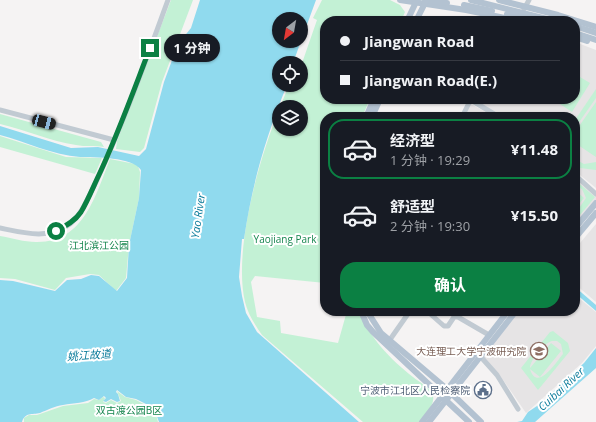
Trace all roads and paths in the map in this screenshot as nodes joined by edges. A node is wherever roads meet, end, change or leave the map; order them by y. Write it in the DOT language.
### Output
graph roads {
  1 [pos="168,0"];
  2 [pos="400,0"];
  3 [pos="471,0"];
  4 [pos="499,0"];
  5 [pos="529,0"];
  6 [pos="416,1"];
  7 [pos="425,1"];
  8 [pos="526,6"];
  9 [pos="409,16"];
  10 [pos="418,16"];
  11 [pos="511,16"];
  12 [pos="514,16"];
  13 [pos="520,16"];
  14 [pos="559,16"];
  15 [pos="580,22"];
  16 [pos="596,27"];
  17 [pos="580,28"];
  18 [pos="596,33"];
  19 [pos="580,35"];
  20 [pos="580,39"];
  21 [pos="596,40"];
  22 [pos="596,44"];
  23 [pos="478,104"];
  24 [pos="0,110"];
  25 [pos="491,112"];
  26 [pos="114,140"];
  27 [pos="580,180"];
  28 [pos="596,194"];
  29 [pos="596,203"];
  30 [pos="596,213"];
  31 [pos="580,222"];
  32 [pos="0,228"];
  33 [pos="580,232"];
  34 [pos="363,316"];
  35 [pos="370,316"];
  36 [pos="406,316"];
  37 [pos="433,316"];
  38 [pos="504,316"];
  39 [pos="512,316"];
  40 [pos="489,335"];
  41 [pos="389,341"];
  42 [pos="480,356"];
  43 [pos="449,391"];
  44 [pos="444,398"];
  45 [pos="518,409"];
  46 [pos="422,422"];
  47 [pos="429,422"];
  48 [pos="469,422"];
  49 [pos="481,422"];
  1 -- 26 [label="street"];
  2 -- 6 [label="main road"];
  3 -- 12 [label="main road"];
  4 -- 8 [label="main road"];
  5 -- 8 [label="street"];
  6 -- 7 [label="main road"];
  6 -- 9 [label="main road"];
  7 -- 10 [label="main road"];
  7 -- 11 [label="main road"];
  8 -- 13 [label="street"];
  8 -- 14 [label="main road"];
  15 -- 16 [label="main road"];
  17 -- 18 [label="main road"];
  19 -- 21 [label="main road"];
  20 -- 22 [label="main road"];
  23 -- 25 [label="street"];
  24 -- 26 [label="street"];
  26 -- 32 [label="street"];
  27 -- 28 [label="street"];
  29 -- 31 [label="main road"];
  30 -- 33 [label="main road"];
  34 -- 44 [label="main road"];
  35 -- 41 [label="main road"];
  36 -- 41 [label="street"];
  37 -- 40 [label="street"];
  38 -- 40 [label="main road"];
  39 -- 42 [label="main road"];
  40 -- 43 [label="main road"];
  41 -- 43 [label="main road"];
  42 -- 43 [label="main road"];
  42 -- 45 [label="street"];
  43 -- 44 [label="main road"];
  43 -- 49 [label="main road"];
  44 -- 46 [label="main road"];
  44 -- 47 [label="main road"];
  44 -- 48 [label="main road"];
}
